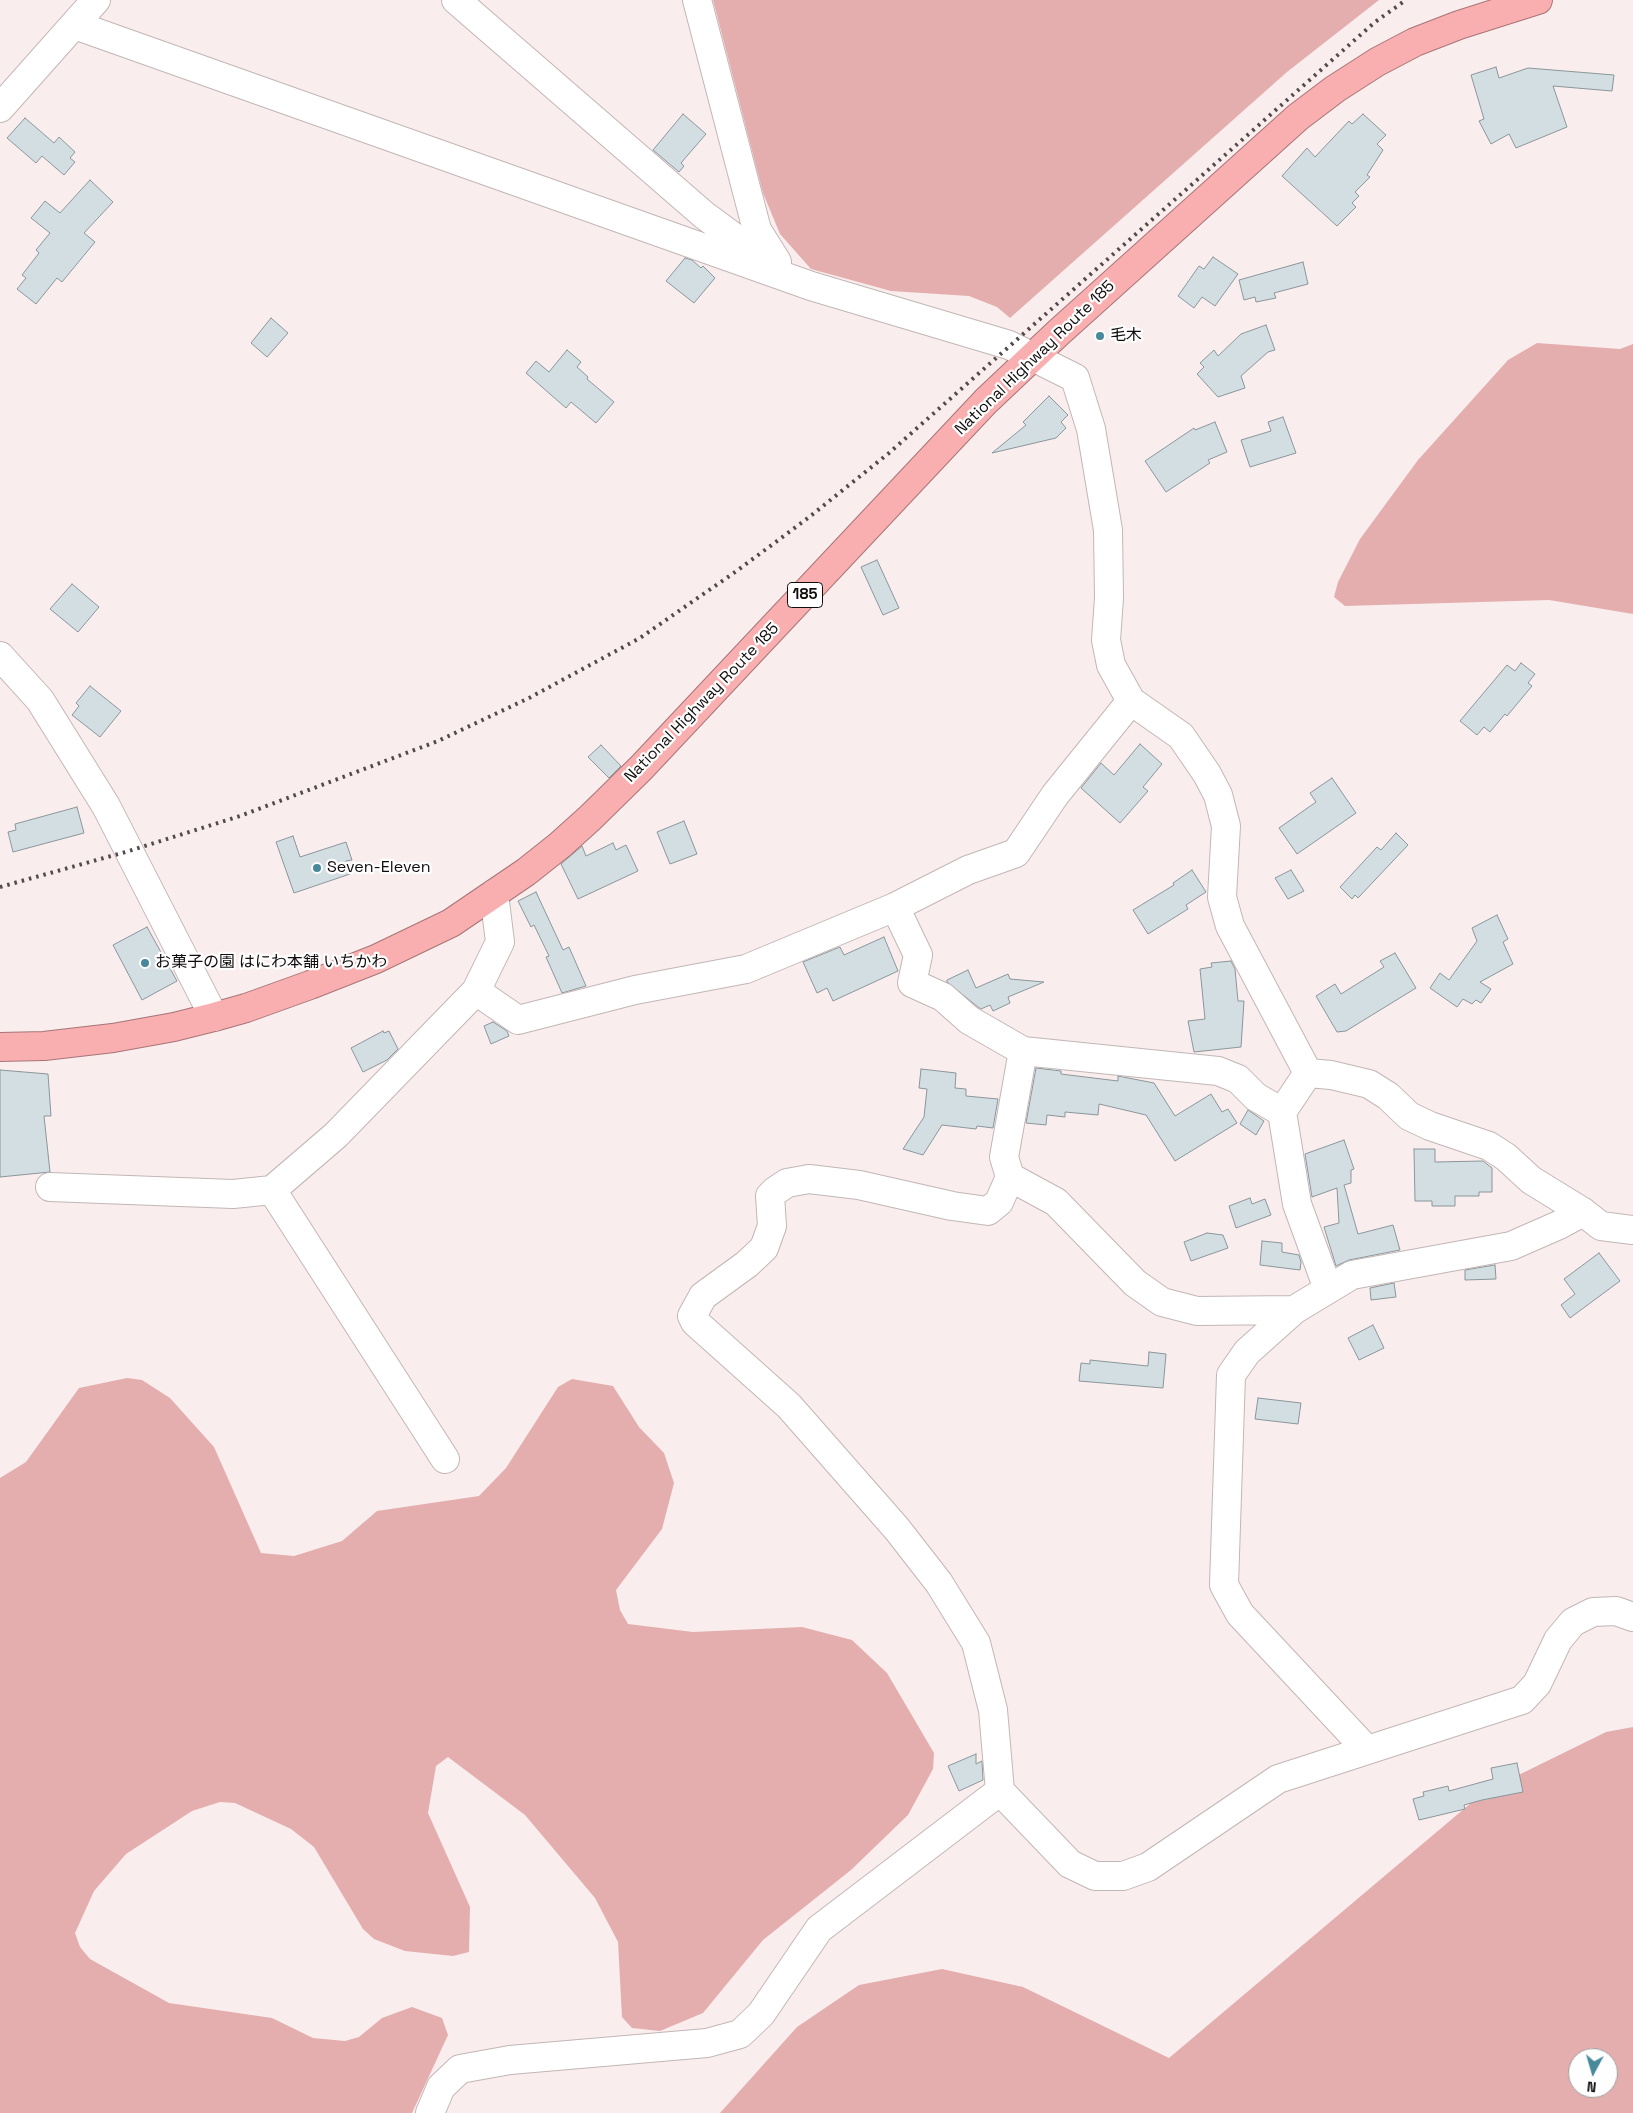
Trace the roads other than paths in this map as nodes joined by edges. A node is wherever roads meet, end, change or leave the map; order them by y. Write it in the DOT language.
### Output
graph roads {
  1 [pos="96,0"];
  2 [pos="456,0"];
  3 [pos="697,0"];
  4 [pos="1538,0"];
  5 [pos="74,24"];
  6 [pos="5,91"];
  7 [pos="760,267"];
  8 [pos="811,286"];
  9 [pos="1034,356"];
  10 [pos="0,656"];
  11 [pos="1131,701"];
  12 [pos="494,894"];
  13 [pos="895,907"];
  14 [pos="476,991"];
  15 [pos="214,1017"];
  16 [pos="0,1047"];
  17 [pos="1022,1051"];
  18 [pos="1308,1073"];
  19 [pos="1282,1112"];
  20 [pos="1010,1177"];
  21 [pos="50,1188"];
  22 [pos="272,1190"];
  23 [pos="1583,1212"];
  24 [pos="1633,1230"];
  25 [pos="1328,1289"];
  26 [pos="1294,1310"];
  27 [pos="445,1459"];
  28 [pos="1633,1617"];
  29 [pos="1367,1750"];
  30 [pos="1000,1791"];
  31 [pos="430,2113"];
  1 -- 5 [label="street"];
  2 -- 7 [label="street"];
  3 -- 8 [label="street"];
  4 -- 9 [label="highway, National Highway Route 185 / 185"];
  5 -- 6 [label="street"];
  5 -- 7 [label="street"];
  7 -- 8 [label="street"];
  8 -- 9 [label="street"];
  9 -- 11 [label="street"];
  9 -- 12 [label="highway, National Highway Route 185 / 185"];
  10 -- 15 [label="street"];
  11 -- 13 [label="street"];
  11 -- 18 [label="street"];
  12 -- 14 [label="street"];
  12 -- 15 [label="highway, National Highway Route 185 / 185"];
  13 -- 14 [label="street"];
  13 -- 17 [label="street"];
  14 -- 22 [label="street"];
  15 -- 16 [label="highway, National Highway Route 185 / 185"];
  17 -- 19 [label="street"];
  17 -- 20 [label="street"];
  18 -- 19 [label="street"];
  18 -- 23 [label="street"];
  19 -- 25 [label="street"];
  20 -- 26 [label="street"];
  20 -- 30 [label="street"];
  21 -- 22 [label="street"];
  22 -- 27 [label="street"];
  23 -- 24 [label="street"];
  23 -- 25 [label="street"];
  25 -- 26 [label="street"];
  26 -- 29 [label="street"];
  28 -- 29 [label="street"];
  29 -- 30 [label="street"];
  30 -- 31 [label="street"];
}
